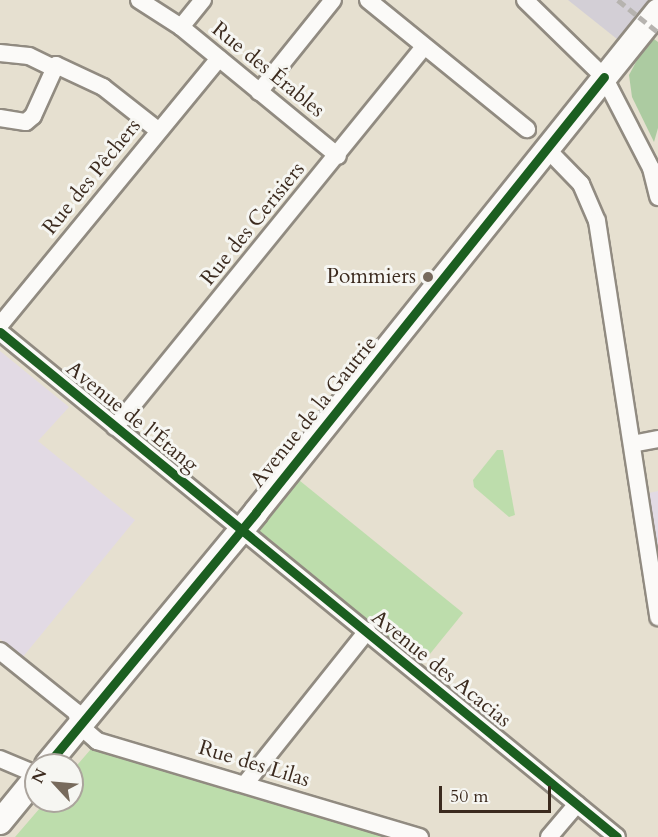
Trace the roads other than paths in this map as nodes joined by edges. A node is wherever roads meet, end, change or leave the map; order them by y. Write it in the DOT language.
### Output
graph roads {
  1 [pos="139,0"];
  2 [pos="203,0"];
  3 [pos="333,0"];
  4 [pos="368,0"];
  5 [pos="525,0"];
  6 [pos="658,11"];
  7 [pos="181,27"];
  8 [pos="424,47"];
  9 [pos="0,53"];
  10 [pos="219,58"];
  11 [pos="54,68"];
  12 [pos="604,77"];
  13 [pos="259,92"];
  14 [pos="0,118"];
  15 [pos="527,129"];
  16 [pos="159,131"];
  17 [pos="547,149"];
  18 [pos="338,156"];
  19 [pos="658,197"];
  20 [pos="0,325"];
  21 [pos="0,332"];
  22 [pos="115,427"];
  23 [pos="658,439"];
  24 [pos="632,444"];
  25 [pos="242,529"];
  26 [pos="658,616"];
  27 [pos="367,631"];
  28 [pos="0,651"];
  29 [pos="80,726"];
  30 [pos="56,753"];
  31 [pos="0,759"];
  32 [pos="24,770"];
  33 [pos="245,784"];
  34 [pos="24,791"];
  35 [pos="577,804"];
  36 [pos="0,822"];
  37 [pos="393,833"];
  38 [pos="420,837"];
  39 [pos="549,837"];
  40 [pos="617,837"];
  1 -- 7 [label="street, Rue des Érables"];
  2 -- 7 [label="street"];
  3 -- 13 [label="street"];
  4 -- 8 [label="street"];
  5 -- 12 [label="street"];
  6 -- 12 [label="street, Avenue de la Gautrie"];
  7 -- 10 [label="street, Rue des Érables"];
  8 -- 15 [label="street"];
  8 -- 18 [label="street, Rue des Cerisiers"];
  9 -- 11 [label="street"];
  10 -- 13 [label="street, Rue des Érables"];
  10 -- 16 [label="street, Rue des Pêchers"];
  11 -- 14 [label="street"];
  11 -- 16 [label="street"];
  12 -- 17 [label="street, Avenue de la Gautrie"];
  12 -- 19 [label="street"];
  13 -- 18 [label="street, Rue des Érables"];
  16 -- 20 [label="street, Rue des Pêchers"];
  17 -- 24 [label="street"];
  17 -- 25 [label="street, Avenue de la Gautrie"];
  18 -- 22 [label="street, Rue des Cerisiers"];
  21 -- 22 [label="street, Avenue de l'Étang"];
  22 -- 25 [label="street, Avenue de l'Étang"];
  23 -- 24 [label="street"];
  24 -- 26 [label="street"];
  25 -- 27 [label="street, Avenue des Acacias"];
  25 -- 29 [label="street, Avenue de la Gautrie"];
  27 -- 33 [label="street"];
  27 -- 35 [label="street, Avenue des Acacias"];
  28 -- 29 [label="street"];
  29 -- 30 [label="street, Avenue de la Gautrie"];
  29 -- 33 [label="street, Rue des Lilas"];
  31 -- 32 [label="street"];
  33 -- 37 [label="street, Rue des Lilas"];
  34 -- 36 [label="street"];
  35 -- 39 [label="street"];
  35 -- 40 [label="street, Avenue des Acacias"];
  37 -- 38 [label="street, Rue des Lilas"];
}
